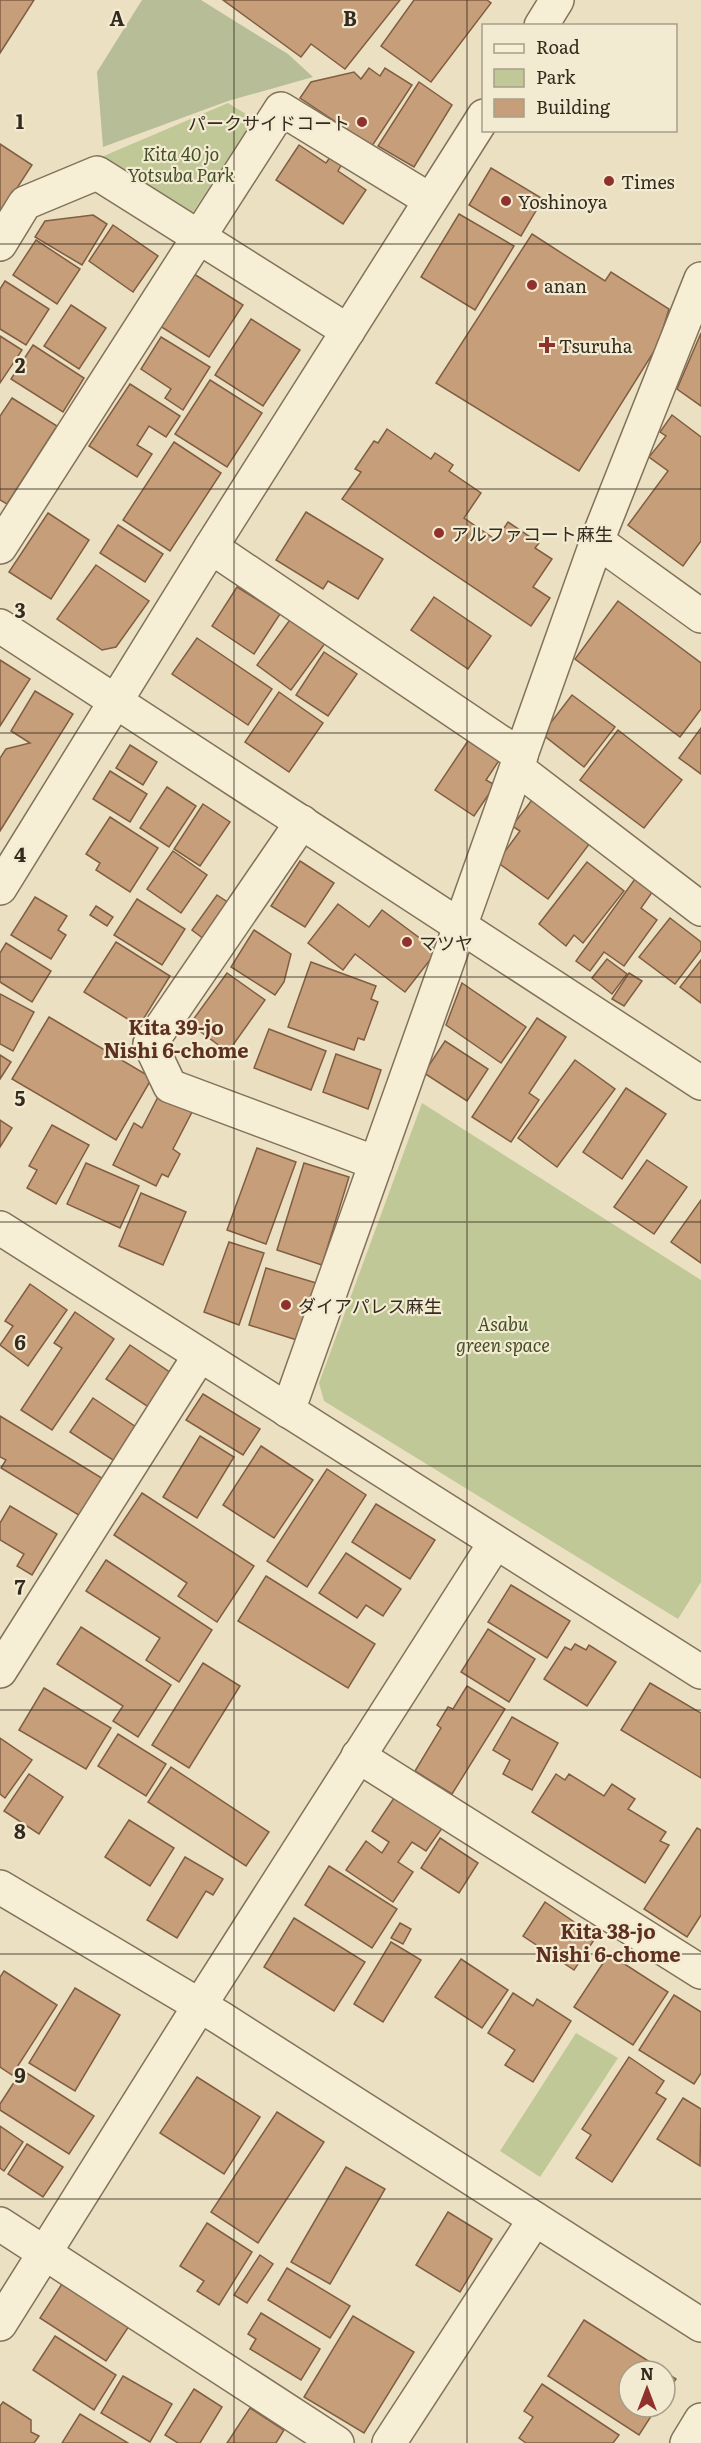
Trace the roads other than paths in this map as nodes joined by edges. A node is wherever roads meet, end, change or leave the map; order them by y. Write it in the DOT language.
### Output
graph roads {
  1 [pos="557,0"];
  2 [pos="542,24"];
  3 [pos="482,118"];
  4 [pos="430,200"];
  5 [pos="198,236"];
  6 [pos="0,244"];
  7 [pos="701,279"];
  8 [pos="348,331"];
  9 [pos="597,541"];
  10 [pos="0,547"];
  11 [pos="211,547"];
  12 [pos="701,616"];
  13 [pos="0,626"];
  14 [pos="116,701"];
  15 [pos="519,762"];
  16 [pos="302,822"];
  17 [pos="0,888"];
  18 [pos="701,909"];
  19 [pos="460,925"];
  20 [pos="701,1083"];
  21 [pos="376,1163"];
  22 [pos="0,1228"];
  23 [pos="200,1355"];
  24 [pos="288,1411"];
  25 [pos="495,1543"];
  26 [pos="0,1671"];
  27 [pos="701,1672"];
  28 [pos="358,1756"];
  29 [pos="0,1887"];
  30 [pos="701,1972"];
  31 [pos="200,2005"];
  32 [pos="536,2219"];
  33 [pos="0,2224"];
  34 [pos="45,2253"];
  35 [pos="0,2324"];
  36 [pos="701,2325"];
  37 [pos="701,2420"];
  38 [pos="337,2443"];
  39 [pos="389,2443"];
  40 [pos="687,2443"];
  1 -- 2 [label="street"];
  3 -- 4 [label="street"];
  4 -- 5 [label="street"];
  4 -- 8 [label="street"];
  5 -- 6 [label="street"];
  5 -- 8 [label="street"];
  5 -- 10 [label="street"];
  7 -- 9 [label="street"];
  8 -- 11 [label="street"];
  9 -- 12 [label="street"];
  9 -- 15 [label="street"];
  11 -- 14 [label="street"];
  11 -- 15 [label="street"];
  13 -- 14 [label="street"];
  14 -- 16 [label="street"];
  14 -- 17 [label="street"];
  15 -- 18 [label="street"];
  15 -- 19 [label="street"];
  16 -- 19 [label="street"];
  16 -- 21 [label="street"];
  19 -- 20 [label="street"];
  19 -- 21 [label="street"];
  21 -- 24 [label="street"];
  22 -- 23 [label="street"];
  23 -- 24 [label="street"];
  23 -- 26 [label="street"];
  24 -- 25 [label="street"];
  25 -- 27 [label="street"];
  25 -- 28 [label="street"];
  28 -- 30 [label="street"];
  28 -- 31 [label="street"];
  29 -- 31 [label="street"];
  31 -- 32 [label="street"];
  31 -- 34 [label="street"];
  32 -- 36 [label="street"];
  32 -- 39 [label="street"];
  33 -- 34 [label="street"];
  34 -- 35 [label="street"];
  34 -- 38 [label="street"];
  37 -- 40 [label="street"];
}
